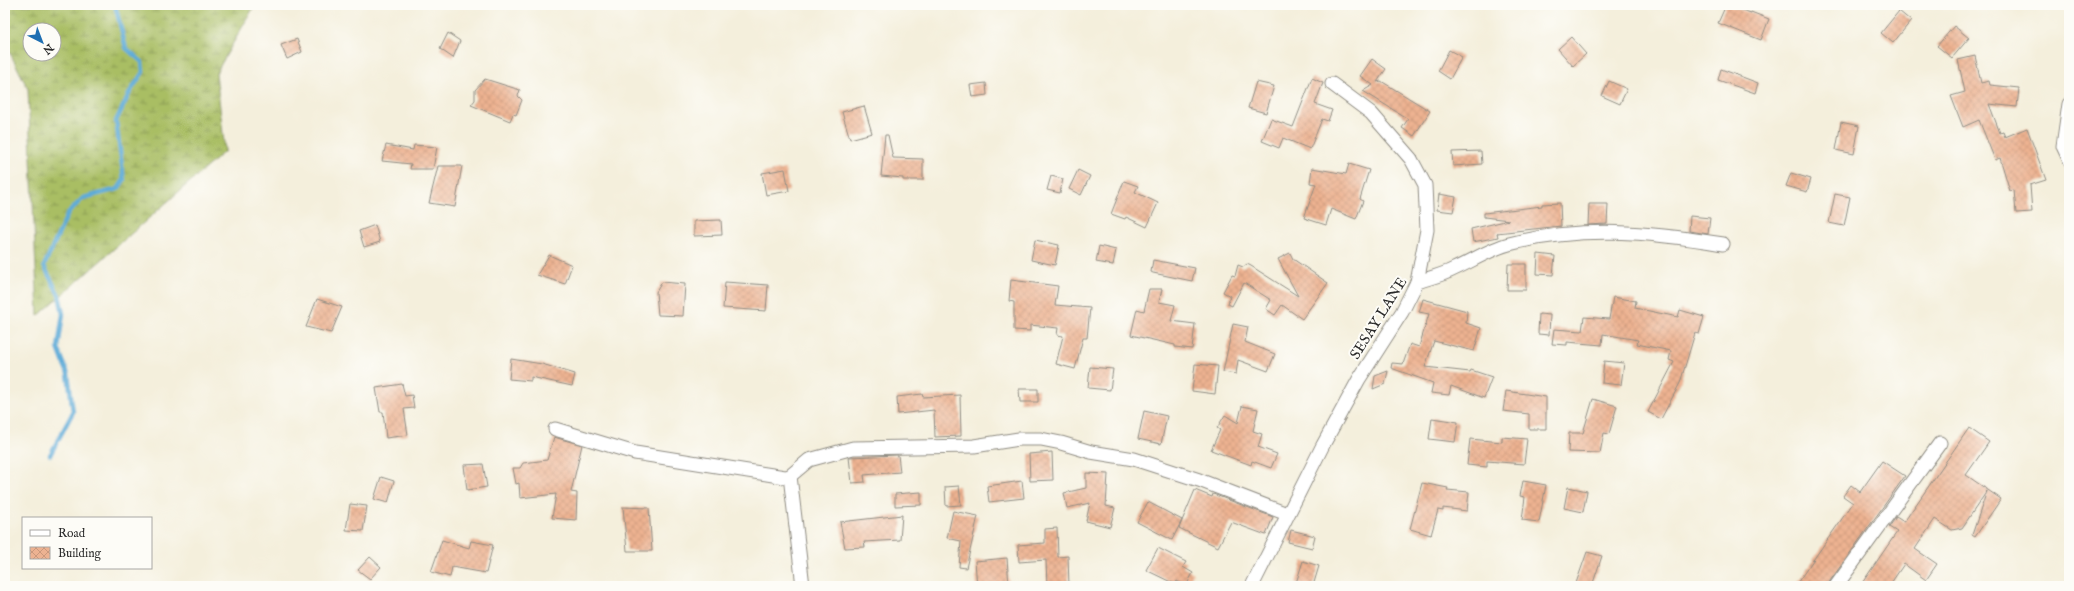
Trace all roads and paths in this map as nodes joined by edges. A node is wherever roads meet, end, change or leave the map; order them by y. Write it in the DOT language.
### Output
graph roads {
  1 [pos="1332,84"];
  2 [pos="2069,104"];
  3 [pos="2069,159"];
  4 [pos="1723,244"];
  5 [pos="1417,282"];
  6 [pos="556,429"];
  7 [pos="1940,444"];
  8 [pos="790,476"];
  9 [pos="1287,514"];
  10 [pos="803,586"];
  11 [pos="1252,586"];
  12 [pos="1836,586"];
  1 -- 5 [label="street"];
  2 -- 3 [label="street"];
  4 -- 5 [label="street, SESAY LANE"];
  5 -- 9 [label="street, SESAY LANE"];
  6 -- 8 [label="street"];
  7 -- 12 [label="street"];
  8 -- 9 [label="street"];
  8 -- 10 [label="street"];
  9 -- 11 [label="street, SESAY LANE"];
}
